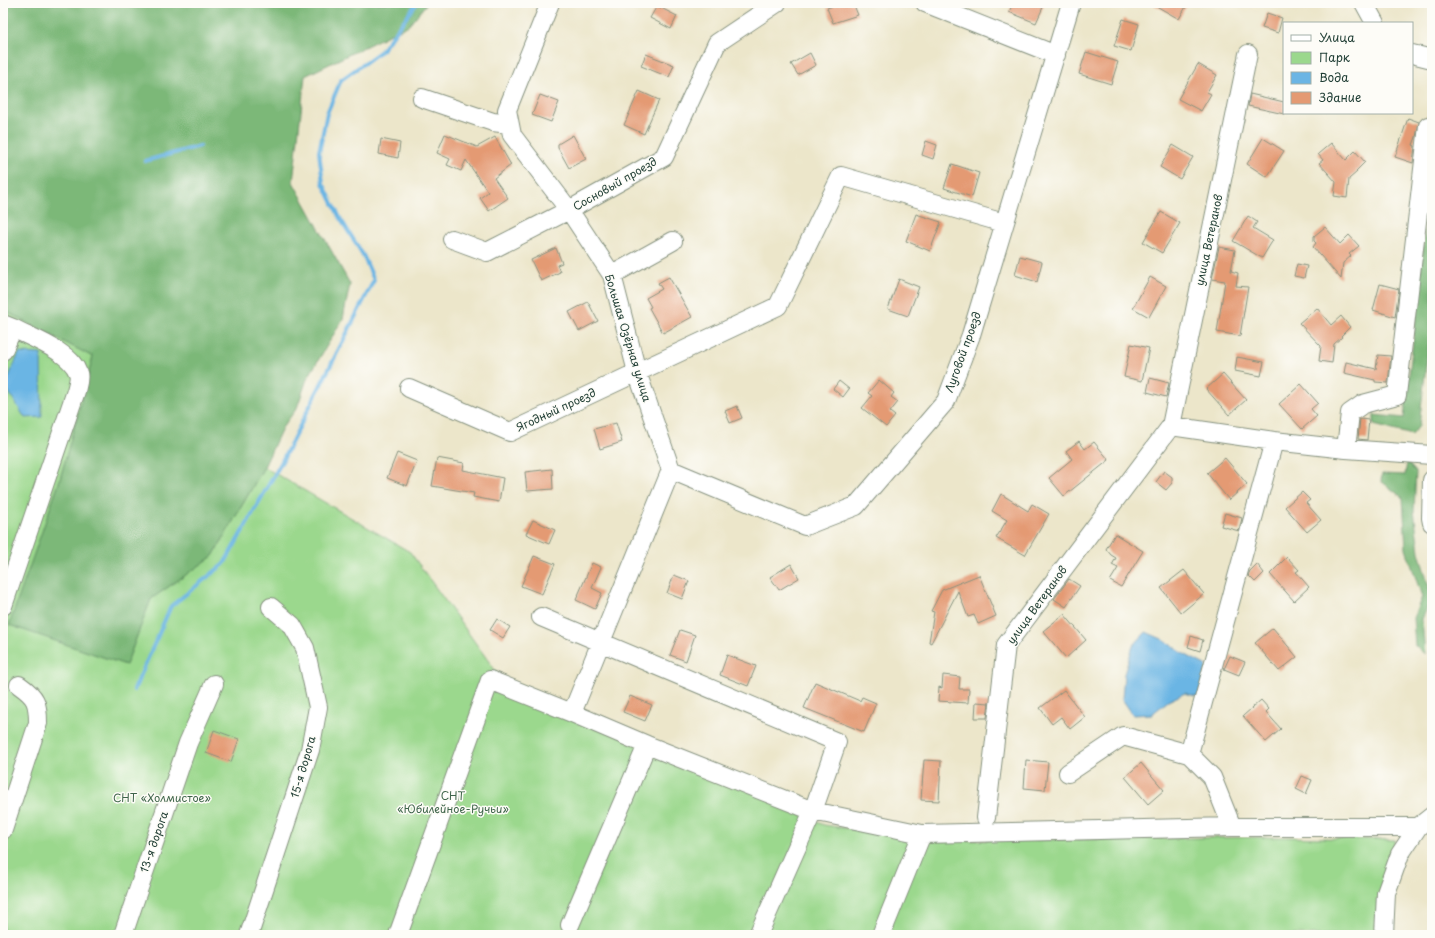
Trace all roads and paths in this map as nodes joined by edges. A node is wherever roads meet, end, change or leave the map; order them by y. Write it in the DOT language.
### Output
graph roads {
  1 [pos="550,3"];
  2 [pos="778,3"];
  3 [pos="925,3"];
  4 [pos="1071,3"];
  5 [pos="1364,3"];
  6 [pos="1374,22"];
  7 [pos="1248,54"];
  8 [pos="1413,54"];
  9 [pos="1056,55"];
  10 [pos="1432,59"];
  11 [pos="422,98"];
  12 [pos="509,124"];
  13 [pos="1428,126"];
  14 [pos="570,210"];
  15 [pos="1004,224"];
  16 [pos="452,240"];
  17 [pos="673,241"];
  18 [pos="612,275"];
  19 [pos="8,326"];
  20 [pos="3,351"];
  21 [pos="637,372"];
  22 [pos="409,388"];
  23 [pos="1171,426"];
  24 [pos="1274,441"];
  25 [pos="1346,449"];
  26 [pos="1432,455"];
  27 [pos="671,470"];
  28 [pos="1432,480"];
  29 [pos="1432,524"];
  30 [pos="3,606"];
  31 [pos="271,607"];
  32 [pos="541,617"];
  33 [pos="601,642"];
  34 [pos="214,684"];
  35 [pos="19,685"];
  36 [pos="572,713"];
  37 [pos="647,745"];
  38 [pos="1189,754"];
  39 [pos="1068,773"];
  40 [pos="813,811"];
  41 [pos="986,818"];
  42 [pos="1425,821"];
  43 [pos="1232,827"];
  44 [pos="3,830"];
  45 [pos="922,834"];
  46 [pos="570,925"];
  47 [pos="123,935"];
  48 [pos="249,935"];
  49 [pos="398,935"];
  50 [pos="758,935"];
  51 [pos="881,935"];
  52 [pos="1384,935"];
  1 -- 12 [label="street, Большая Озёрная улица"];
  2 -- 14 [label="street, Сосновый проезд"];
  3 -- 9 [label="street"];
  4 -- 9 [label="street, Луговой проезд"];
  5 -- 6 [label="street"];
  7 -- 23 [label="street, улица Ветеранов"];
  8 -- 10 [label="street"];
  9 -- 15 [label="street, Луговой проезд"];
  11 -- 12 [label="street"];
  12 -- 14 [label="street, Большая Озёрная улица"];
  13 -- 25 [label="street"];
  14 -- 16 [label="street, Сосновый проезд"];
  14 -- 18 [label="street, Большая Озёрная улица"];
  15 -- 21 [label="street, Ягодный проезд"];
  15 -- 27 [label="street, Луговой проезд"];
  17 -- 18 [label="street"];
  18 -- 21 [label="street, Большая Озёрная улица"];
  19 -- 20 [label="street"];
  19 -- 30 [label="street"];
  21 -- 22 [label="street, Ягодный проезд"];
  21 -- 27 [label="street, Большая Озёрная улица"];
  23 -- 24 [label="street"];
  23 -- 41 [label="street, улица Ветеранов"];
  24 -- 25 [label="street"];
  24 -- 38 [label="street"];
  25 -- 26 [label="street"];
  27 -- 33 [label="street"];
  28 -- 29 [label="street"];
  31 -- 48 [label="street, 15-я дорога"];
  32 -- 33 [label="street"];
  33 -- 36 [label="street"];
  33 -- 40 [label="street"];
  34 -- 47 [label="street, 13-я дорога"];
  35 -- 44 [label="street"];
  36 -- 37 [label="street"];
  36 -- 49 [label="street"];
  37 -- 40 [label="street"];
  37 -- 46 [label="street"];
  38 -- 39 [label="street"];
  38 -- 43 [label="street"];
  40 -- 45 [label="street"];
  40 -- 50 [label="street"];
  42 -- 43 [label="street"];
  42 -- 52 [label="street"];
  43 -- 45 [label="street"];
  45 -- 51 [label="street"];
}
